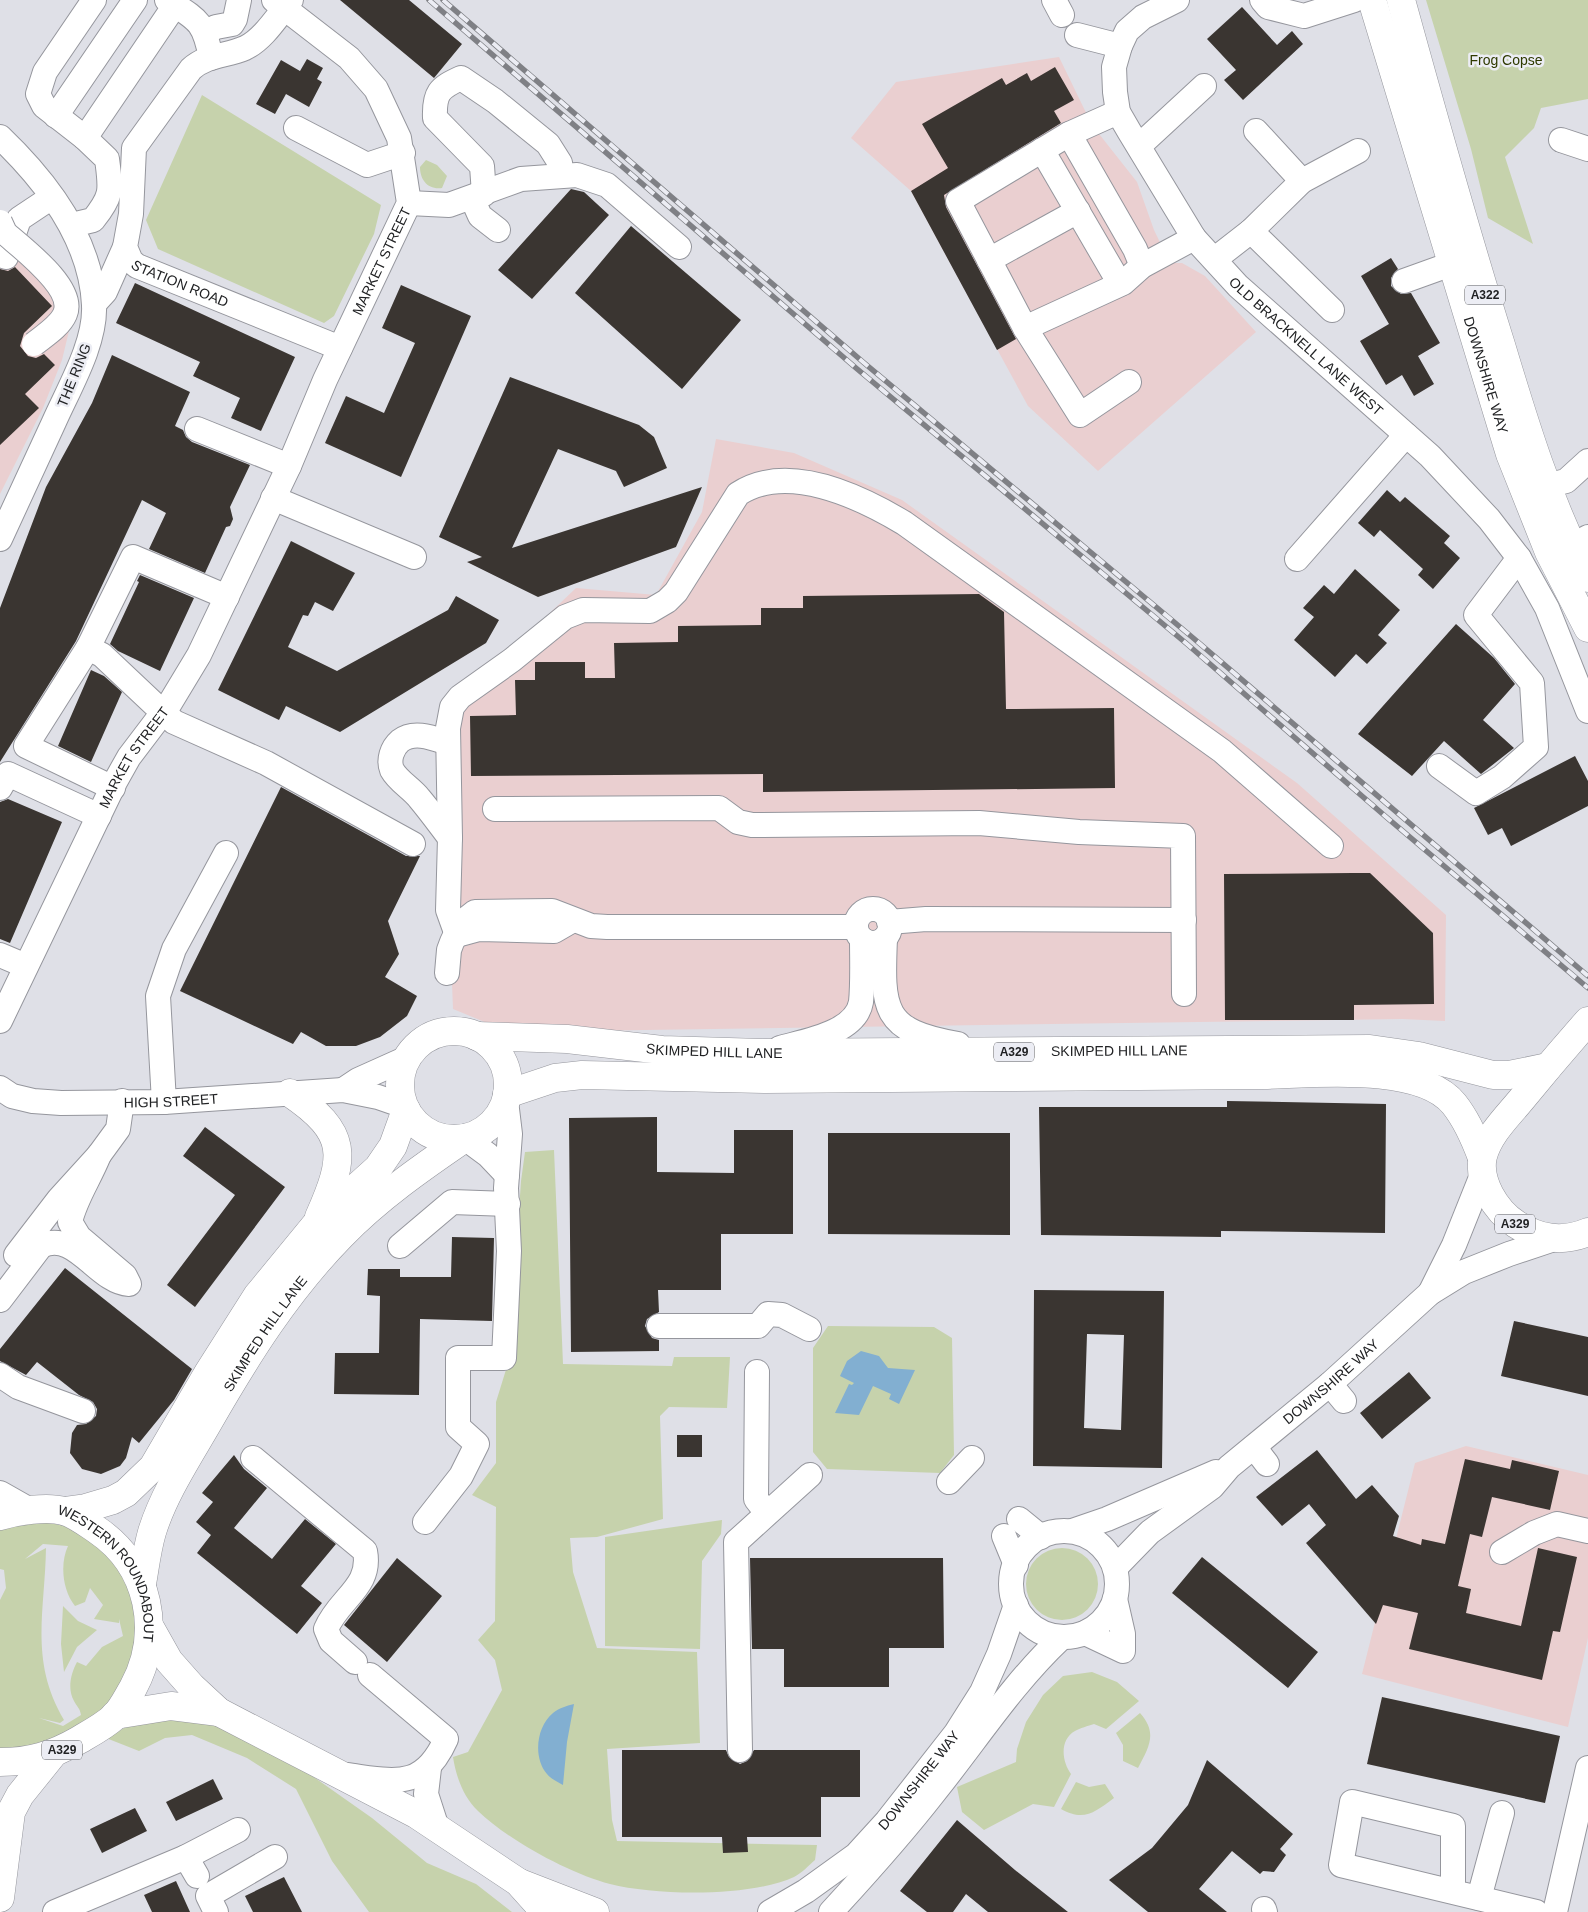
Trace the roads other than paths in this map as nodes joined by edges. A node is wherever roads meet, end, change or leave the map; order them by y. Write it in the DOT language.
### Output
graph roads {
  1 [pos="94,0"];
  2 [pos="135,0"];
  3 [pos="239,0"];
  4 [pos="1177,0"];
  5 [pos="1262,0"];
  6 [pos="1354,0"];
  7 [pos="1372,0"];
  8 [pos="1397,2"];
  9 [pos="171,3"];
  10 [pos="283,3"];
  11 [pos="206,32"];
  12 [pos="1077,35"];
  13 [pos="1120,46"];
  14 [pos="211,58"];
  15 [pos="1204,86"];
  16 [pos="1118,112"];
  17 [pos="56,116"];
  18 [pos="296,128"];
  19 [pos="1256,131"];
  20 [pos="1069,134"];
  21 [pos="0,137"];
  22 [pos="85,138"];
  23 [pos="1561,140"];
  24 [pos="1139,146"];
  25 [pos="134,148"];
  26 [pos="1588,149"];
  27 [pos="1042,150"];
  28 [pos="1358,151"];
  29 [pos="402,154"];
  30 [pos="107,159"];
  31 [pos="562,175"];
  32 [pos="1302,181"];
  33 [pos="478,196"];
  34 [pos="52,197"];
  35 [pos="409,203"];
  36 [pos="1078,211"];
  37 [pos="0,222"];
  38 [pos="72,225"];
  39 [pos="498,230"];
  40 [pos="1252,231"];
  41 [pos="1194,238"];
  42 [pos="125,247"];
  43 [pos="679,247"];
  44 [pos="6,257"];
  45 [pos="1215,259"];
  46 [pos="989,260"];
  47 [pos="1462,260"];
  48 [pos="1142,266"];
  49 [pos="1404,281"];
  50 [pos="1120,284"];
  51 [pos="94,304"];
  52 [pos="1332,310"];
  53 [pos="1025,328"];
  54 [pos="34,344"];
  55 [pos="340,348"];
  56 [pos="1129,382"];
  57 [pos="197,429"];
  58 [pos="1406,435"];
  59 [pos="1588,461"];
  60 [pos="289,466"];
  61 [pos="1546,486"];
  62 [pos="273,498"];
  63 [pos="0,539"];
  64 [pos="1580,541"];
  65 [pos="414,558"];
  66 [pos="1519,558"];
  67 [pos="1298,559"];
  68 [pos="1588,578"];
  69 [pos="227,597"];
  70 [pos="1588,628"];
  71 [pos="95,652"];
  72 [pos="1584,701"];
  73 [pos="448,743"];
  74 [pos="1439,766"];
  75 [pos="4,781"];
  76 [pos="112,788"];
  77 [pos="495,809"];
  78 [pos="99,816"];
  79 [pos="450,838"];
  80 [pos="413,844"];
  81 [pos="1331,846"];
  82 [pos="226,853"];
  83 [pos="1184,920"];
  84 [pos="873,932"];
  85 [pos="457,935"];
  86 [pos="0,955"];
  87 [pos="26,966"];
  88 [pos="447,973"];
  89 [pos="1184,994"];
  90 [pos="0,1021"];
  91 [pos="1588,1021"];
  92 [pos="476,1036"];
  93 [pos="1007,1052"];
  94 [pos="762,1054"];
  95 [pos="407,1058"];
  96 [pos="1548,1067"];
  97 [pos="0,1088"];
  98 [pos="343,1090"];
  99 [pos="290,1093"];
  100 [pos="506,1098"];
  101 [pos="122,1101"];
  102 [pos="164,1102"];
  103 [pos="405,1108"];
  104 [pos="465,1138"];
  105 [pos="99,1156"];
  106 [pos="1482,1166"];
  107 [pos="507,1175"];
  108 [pos="508,1204"];
  109 [pos="317,1223"];
  110 [pos="1586,1234"];
  111 [pos="1554,1239"];
  112 [pos="400,1246"];
  113 [pos="0,1277"];
  114 [pos="1430,1293"];
  115 [pos="0,1300"];
  116 [pos="659,1326"];
  117 [pos="809,1329"];
  118 [pos="756,1372"];
  119 [pos="0,1375"];
  120 [pos="83,1411"];
  121 [pos="253,1458"];
  122 [pos="972,1458"];
  123 [pos="1229,1467"];
  124 [pos="810,1475"];
  125 [pos="949,1482"];
  126 [pos="0,1493"];
  127 [pos="30,1510"];
  128 [pos="64,1510"];
  129 [pos="767,1513"];
  130 [pos="0,1516"];
  131 [pos="1019,1518"];
  132 [pos="425,1522"];
  133 [pos="1072,1531"];
  134 [pos="1588,1531"];
  135 [pos="1004,1536"];
  136 [pos="1041,1537"];
  137 [pos="1502,1552"];
  138 [pos="1016,1565"];
  139 [pos="1115,1568"];
  140 [pos="142,1584"];
  141 [pos="1115,1599"];
  142 [pos="1016,1605"];
  143 [pos="150,1628"];
  144 [pos="1085,1632"];
  145 [pos="1061,1638"];
  146 [pos="218,1712"];
  147 [pos="115,1715"];
  148 [pos="740,1750"];
  149 [pos="53,1754"];
  150 [pos="0,1762"];
  151 [pos="429,1768"];
  152 [pos="1588,1768"];
  153 [pos="340,1774"];
  154 [pos="1502,1813"];
  155 [pos="436,1828"];
  156 [pos="5,1829"];
  157 [pos="238,1830"];
  158 [pos="275,1857"];
  159 [pos="518,1882"];
  160 [pos="1453,1892"];
  161 [pos="0,1898"];
  162 [pos="1480,1898"];
  163 [pos="55,1912"];
  164 [pos="216,1912"];
  165 [pos="545,1912"];
  166 [pos="595,1912"];
  167 [pos="770,1912"];
  168 [pos="790,1912"];
  169 [pos="832,1912"];
  170 [pos="1536,1912"];
  171 [pos="1555,1912"];
  1 -- 17 [label="street"];
  2 -- 17 [label="street"];
  3 -- 11 [label="street"];
  4 -- 13 [label="street, OLD BRACKNELL LANE WEST"];
  5 -- 6 [label="street"];
  7 -- 47 [label="main road, DOWNSHIRE WAY / A322"];
  8 -- 47 [label="main road, DOWNSHIRE WAY / A322"];
  9 -- 11 [label="street"];
  9 -- 22 [label="street"];
  10 -- 14 [label="street"];
  10 -- 29 [label="street, MARKET STREET"];
  11 -- 14 [label="street"];
  12 -- 13 [label="street"];
  13 -- 16 [label="street, OLD BRACKNELL LANE WEST"];
  14 -- 25 [label="street"];
  15 -- 24 [label="street"];
  16 -- 20 [label="street"];
  16 -- 24 [label="street, OLD BRACKNELL LANE WEST"];
  17 -- 22 [label="street"];
  18 -- 29 [label="street"];
  19 -- 32 [label="street"];
  20 -- 27 [label="street"];
  20 -- 48 [label="street"];
  21 -- 34 [label="street, THE RING"];
  22 -- 30 [label="street"];
  23 -- 26 [label="street"];
  24 -- 41 [label="street, OLD BRACKNELL LANE WEST"];
  25 -- 30 [label="street"];
  25 -- 42 [label="street, STATION ROAD"];
  27 -- 36 [label="street"];
  27 -- 46 [label="street"];
  28 -- 32 [label="street"];
  29 -- 35 [label="street, MARKET STREET"];
  30 -- 38 [label="street"];
  31 -- 33 [label="street"];
  31 -- 33 [label="street"];
  31 -- 43 [label="street"];
  32 -- 40 [label="street"];
  33 -- 35 [label="street"];
  33 -- 39 [label="street"];
  34 -- 38 [label="street, THE RING"];
  34 -- 44 [label="street"];
  35 -- 55 [label="street, MARKET STREET"];
  36 -- 46 [label="street"];
  36 -- 50 [label="street"];
  37 -- 54 [label="street, bridge"];
  38 -- 51 [label="street, THE RING"];
  40 -- 45 [label="street"];
  40 -- 52 [label="street"];
  41 -- 45 [label="street, OLD BRACKNELL LANE WEST"];
  41 -- 48 [label="street"];
  42 -- 51 [label="street"];
  42 -- 55 [label="street, STATION ROAD"];
  45 -- 58 [label="street, OLD BRACKNELL LANE WEST"];
  46 -- 53 [label="street"];
  47 -- 49 [label="street"];
  47 -- 61 [label="main road, DOWNSHIRE WAY / A322"];
  47 -- 70 [label="main road, DOWNSHIRE WAY / A322"];
  48 -- 50 [label="street"];
  50 -- 53 [label="street"];
  51 -- 63 [label="street, THE RING"];
  53 -- 56 [label="street"];
  55 -- 60 [label="street, MARKET STREET"];
  57 -- 60 [label="street"];
  58 -- 66 [label="street, OLD BRACKNELL LANE WEST"];
  58 -- 67 [label="street"];
  59 -- 61 [label="street"];
  60 -- 62 [label="street, MARKET STREET"];
  61 -- 64 [label="main road, DOWNSHIRE WAY / A322"];
  62 -- 65 [label="street"];
  62 -- 69 [label="street, MARKET STREET"];
  64 -- 68 [label="main road, DOWNSHIRE WAY / A322"];
  66 -- 72 [label="street, OLD BRACKNELL LANE WEST"];
  66 -- 74 [label="street"];
  69 -- 71 [label="street"];
  69 -- 76 [label="street, MARKET STREET"];
  71 -- 76 [label="street"];
  71 -- 80 [label="street"];
  73 -- 79 [label="street"];
  73 -- 79 [label="street"];
  73 -- 81 [label="street"];
  75 -- 78 [label="street"];
  76 -- 78 [label="street, MARKET STREET"];
  77 -- 83 [label="street"];
  78 -- 87 [label="street, MARKET STREET"];
  79 -- 85 [label="street"];
  82 -- 102 [label="street"];
  83 -- 84 [label="street"];
  83 -- 89 [label="street"];
  84 -- 85 [label="street"];
  84 -- 93 [label="street"];
  84 -- 94 [label="street"];
  85 -- 88 [label="street"];
  86 -- 87 [label="street"];
  87 -- 90 [label="street, MARKET STREET"];
  91 -- 96 [label="main road"];
  92 -- 94 [label="main road, SKIMPED HILL LANE / A329"];
  92 -- 95 [label="main road"];
  92 -- 100 [label="main road"];
  93 -- 94 [label="main road, SKIMPED HILL LANE / A329"];
  93 -- 96 [label="main road, SKIMPED HILL LANE / A329"];
  95 -- 98 [label="street, HIGH STREET"];
  95 -- 103 [label="main road"];
  96 -- 106 [label="main road"];
  97 -- 101 [label="street, HIGH STREET"];
  98 -- 99 [label="street, HIGH STREET"];
  98 -- 103 [label="street, HIGH STREET"];
  99 -- 102 [label="street, HIGH STREET"];
  99 -- 109 [label="main road"];
  100 -- 104 [label="main road"];
  100 -- 106 [label="main road, SKIMPED HILL LANE / A329"];
  100 -- 107 [label="street"];
  101 -- 102 [label="street, HIGH STREET"];
  101 -- 105 [label="street"];
  103 -- 104 [label="main road"];
  103 -- 109 [label="main road, SKIMPED HILL LANE"];
  104 -- 107 [label="street"];
  104 -- 140 [label="main road, SKIMPED HILL LANE"];
  105 -- 113 [label="street"];
  105 -- 115 [label="street"];
  106 -- 111 [label="main road, A329"];
  106 -- 114 [label="street, DOWNSHIRE WAY"];
  107 -- 108 [label="street"];
  108 -- 112 [label="street"];
  108 -- 132 [label="street"];
  109 -- 128 [label="main road, SKIMPED HILL LANE"];
  110 -- 111 [label="main road, A329"];
  111 -- 114 [label="street, DOWNSHIRE WAY"];
  114 -- 123 [label="street, DOWNSHIRE WAY"];
  116 -- 117 [label="street"];
  118 -- 129 [label="street"];
  119 -- 120 [label="street"];
  121 -- 151 [label="street"];
  122 -- 125 [label="street"];
  123 -- 133 [label="street, DOWNSHIRE WAY"];
  123 -- 139 [label="street, DOWNSHIRE WAY"];
  124 -- 129 [label="street"];
  126 -- 127 [label="street"];
  127 -- 128 [label="main road, WESTERN ROUNDABOUT"];
  127 -- 130 [label="main road, WESTERN ROUNDABOUT"];
  128 -- 140 [label="main road, WESTERN ROUNDABOUT / A329"];
  129 -- 148 [label="street"];
  131 -- 136 [label="street"];
  133 -- 136 [label="street"];
  133 -- 139 [label="street"];
  134 -- 137 [label="street"];
  135 -- 138 [label="street"];
  136 -- 138 [label="street"];
  138 -- 142 [label="street"];
  139 -- 141 [label="street"];
  140 -- 143 [label="main road, WESTERN ROUNDABOUT / A329"];
  141 -- 144 [label="street"];
  141 -- 144 [label="street"];
  142 -- 145 [label="street"];
  142 -- 167 [label="street, DOWNSHIRE WAY"];
  143 -- 146 [label="main road"];
  143 -- 147 [label="main road, WESTERN ROUNDABOUT / A329"];
  144 -- 145 [label="street"];
  145 -- 169 [label="street, DOWNSHIRE WAY"];
  146 -- 147 [label="main road"];
  146 -- 153 [label="main road"];
  147 -- 149 [label="main road, WESTERN ROUNDABOUT / A329"];
  149 -- 150 [label="main road, WESTERN ROUNDABOUT / A329"];
  149 -- 156 [label="main road"];
  151 -- 153 [label="street"];
  151 -- 155 [label="street"];
  152 -- 171 [label="street"];
  153 -- 155 [label="main road"];
  154 -- 162 [label="street"];
  155 -- 159 [label="main road"];
  156 -- 161 [label="main road"];
  157 -- 163 [label="street"];
  158 -- 164 [label="street"];
  159 -- 165 [label="main road"];
  159 -- 166 [label="main road"];
  160 -- 160 [label="street"];
  160 -- 162 [label="street"];
  162 -- 170 [label="street"];
  168 -- 169 [label="street"];
}
